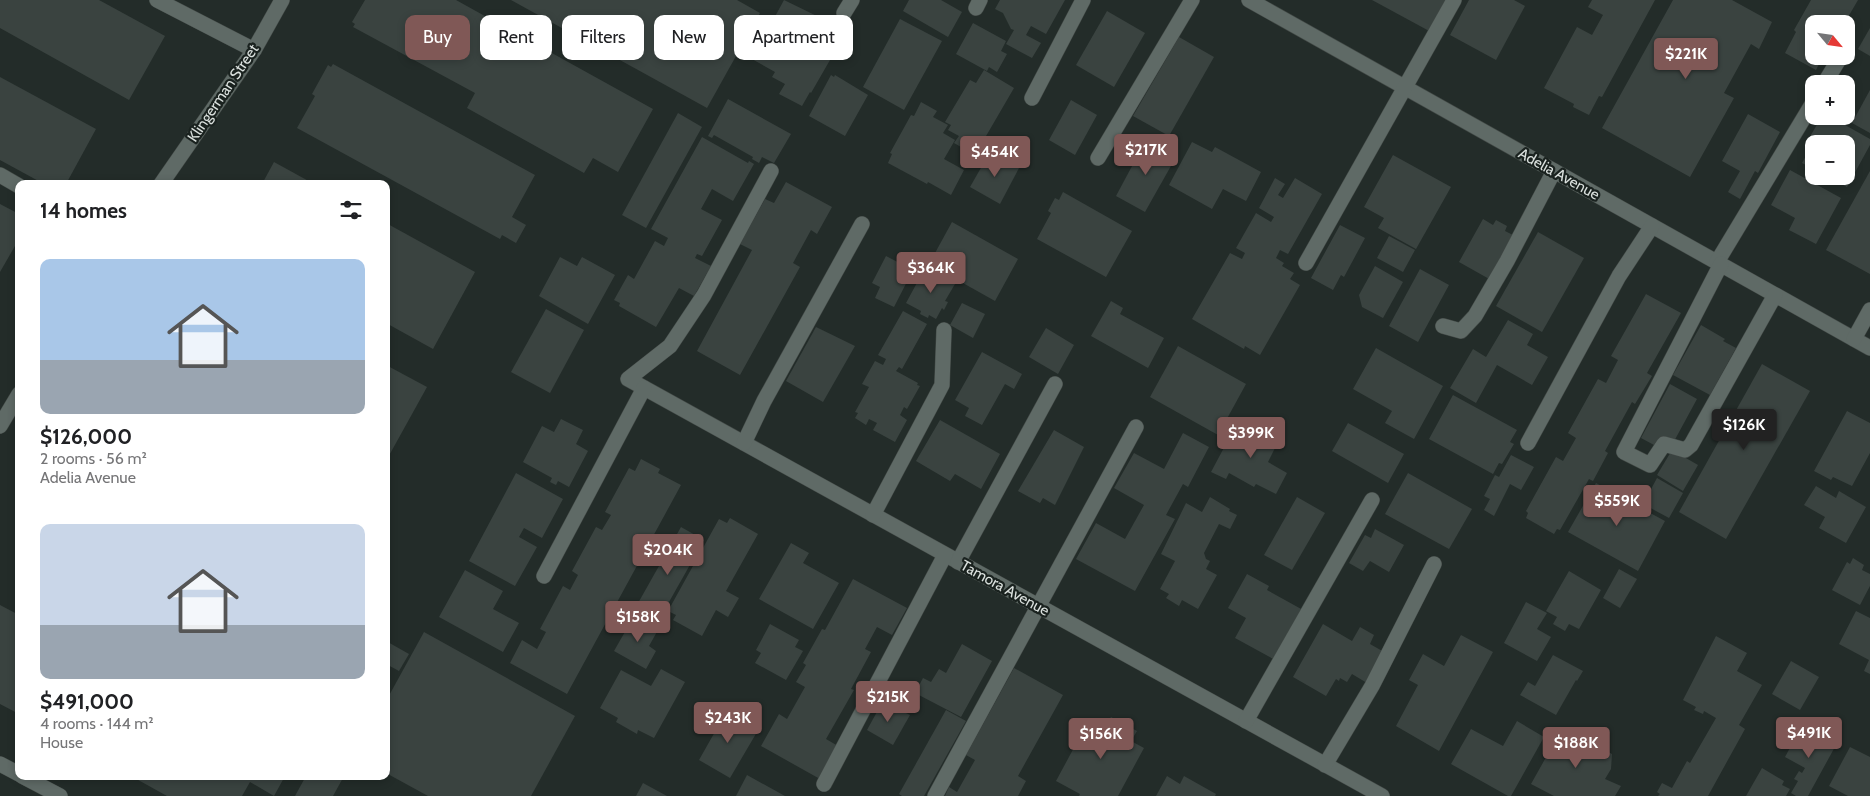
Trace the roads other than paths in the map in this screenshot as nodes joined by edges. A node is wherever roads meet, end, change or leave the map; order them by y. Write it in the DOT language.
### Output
graph roads {
  1 [pos="157,0"];
  2 [pos="282,0"];
  3 [pos="1083,0"];
  4 [pos="1192,0"];
  5 [pos="1248,0"];
  6 [pos="1454,0"];
  7 [pos="254,50"];
  8 [pos="1406,88"];
  9 [pos="1032,98"];
  10 [pos="1805,116"];
  11 [pos="1098,158"];
  12 [pos="771,171"];
  13 [pos="1554,171"];
  14 [pos="0,175"];
  15 [pos="164,180"];
  16 [pos="15,184"];
  17 [pos="862,224"];
  18 [pos="1652,226"];
  19 [pos="1306,263"];
  20 [pos="1719,263"];
  21 [pos="1775,295"];
  22 [pos="1870,310"];
  23 [pos="1443,326"];
  24 [pos="944,330"];
  25 [pos="1854,339"];
  26 [pos="1870,348"];
  27 [pos="1055,384"];
  28 [pos="644,388"];
  29 [pos="15,401"];
  30 [pos="0,426"];
  31 [pos="1136,428"];
  32 [pos="1528,443"];
  33 [pos="744,444"];
  34 [pos="1372,500"];
  35 [pos="873,515"];
  36 [pos="952,558"];
  37 [pos="1434,564"];
  38 [pos="544,576"];
  39 [pos="1038,606"];
  40 [pos="1246,721"];
  41 [pos="0,764"];
  42 [pos="1325,765"];
  43 [pos="15,772"];
  44 [pos="30,780"];
  45 [pos="824,784"];
  46 [pos="60,796"];
  47 [pos="935,796"];
  48 [pos="1382,796"];
  1 -- 7 [label="street"];
  2 -- 7 [label="street, Klingerman Street"];
  3 -- 9 [label="street"];
  4 -- 11 [label="street"];
  5 -- 8 [label="street, Adelia Avenue"];
  6 -- 8 [label="street"];
  7 -- 15 [label="street, Klingerman Street"];
  8 -- 13 [label="street, Adelia Avenue"];
  8 -- 19 [label="street"];
  10 -- 20 [label="street"];
  12 -- 28 [label="street, Tamora Avenue"];
  13 -- 18 [label="street, Adelia Avenue"];
  13 -- 23 [label="street"];
  14 -- 16 [label="street"];
  17 -- 33 [label="street"];
  18 -- 20 [label="street, Adelia Avenue"];
  18 -- 32 [label="street"];
  20 -- 21 [label="street, Adelia Avenue"];
  20 -- 21 [label="street"];
  21 -- 25 [label="street, Adelia Avenue"];
  22 -- 25 [label="street"];
  24 -- 35 [label="street"];
  25 -- 26 [label="street, Adelia Avenue"];
  27 -- 36 [label="street"];
  28 -- 33 [label="street, Tamora Avenue"];
  28 -- 38 [label="street"];
  29 -- 30 [label="street"];
  31 -- 39 [label="street"];
  33 -- 35 [label="street, Tamora Avenue"];
  34 -- 40 [label="street"];
  35 -- 36 [label="street, Tamora Avenue"];
  36 -- 39 [label="street, Tamora Avenue"];
  36 -- 45 [label="street"];
  37 -- 42 [label="street"];
  39 -- 40 [label="street, Tamora Avenue"];
  39 -- 47 [label="street"];
  40 -- 42 [label="street, Tamora Avenue"];
  41 -- 43 [label="street"];
  42 -- 48 [label="street, Tamora Avenue"];
  44 -- 46 [label="street"];
}
